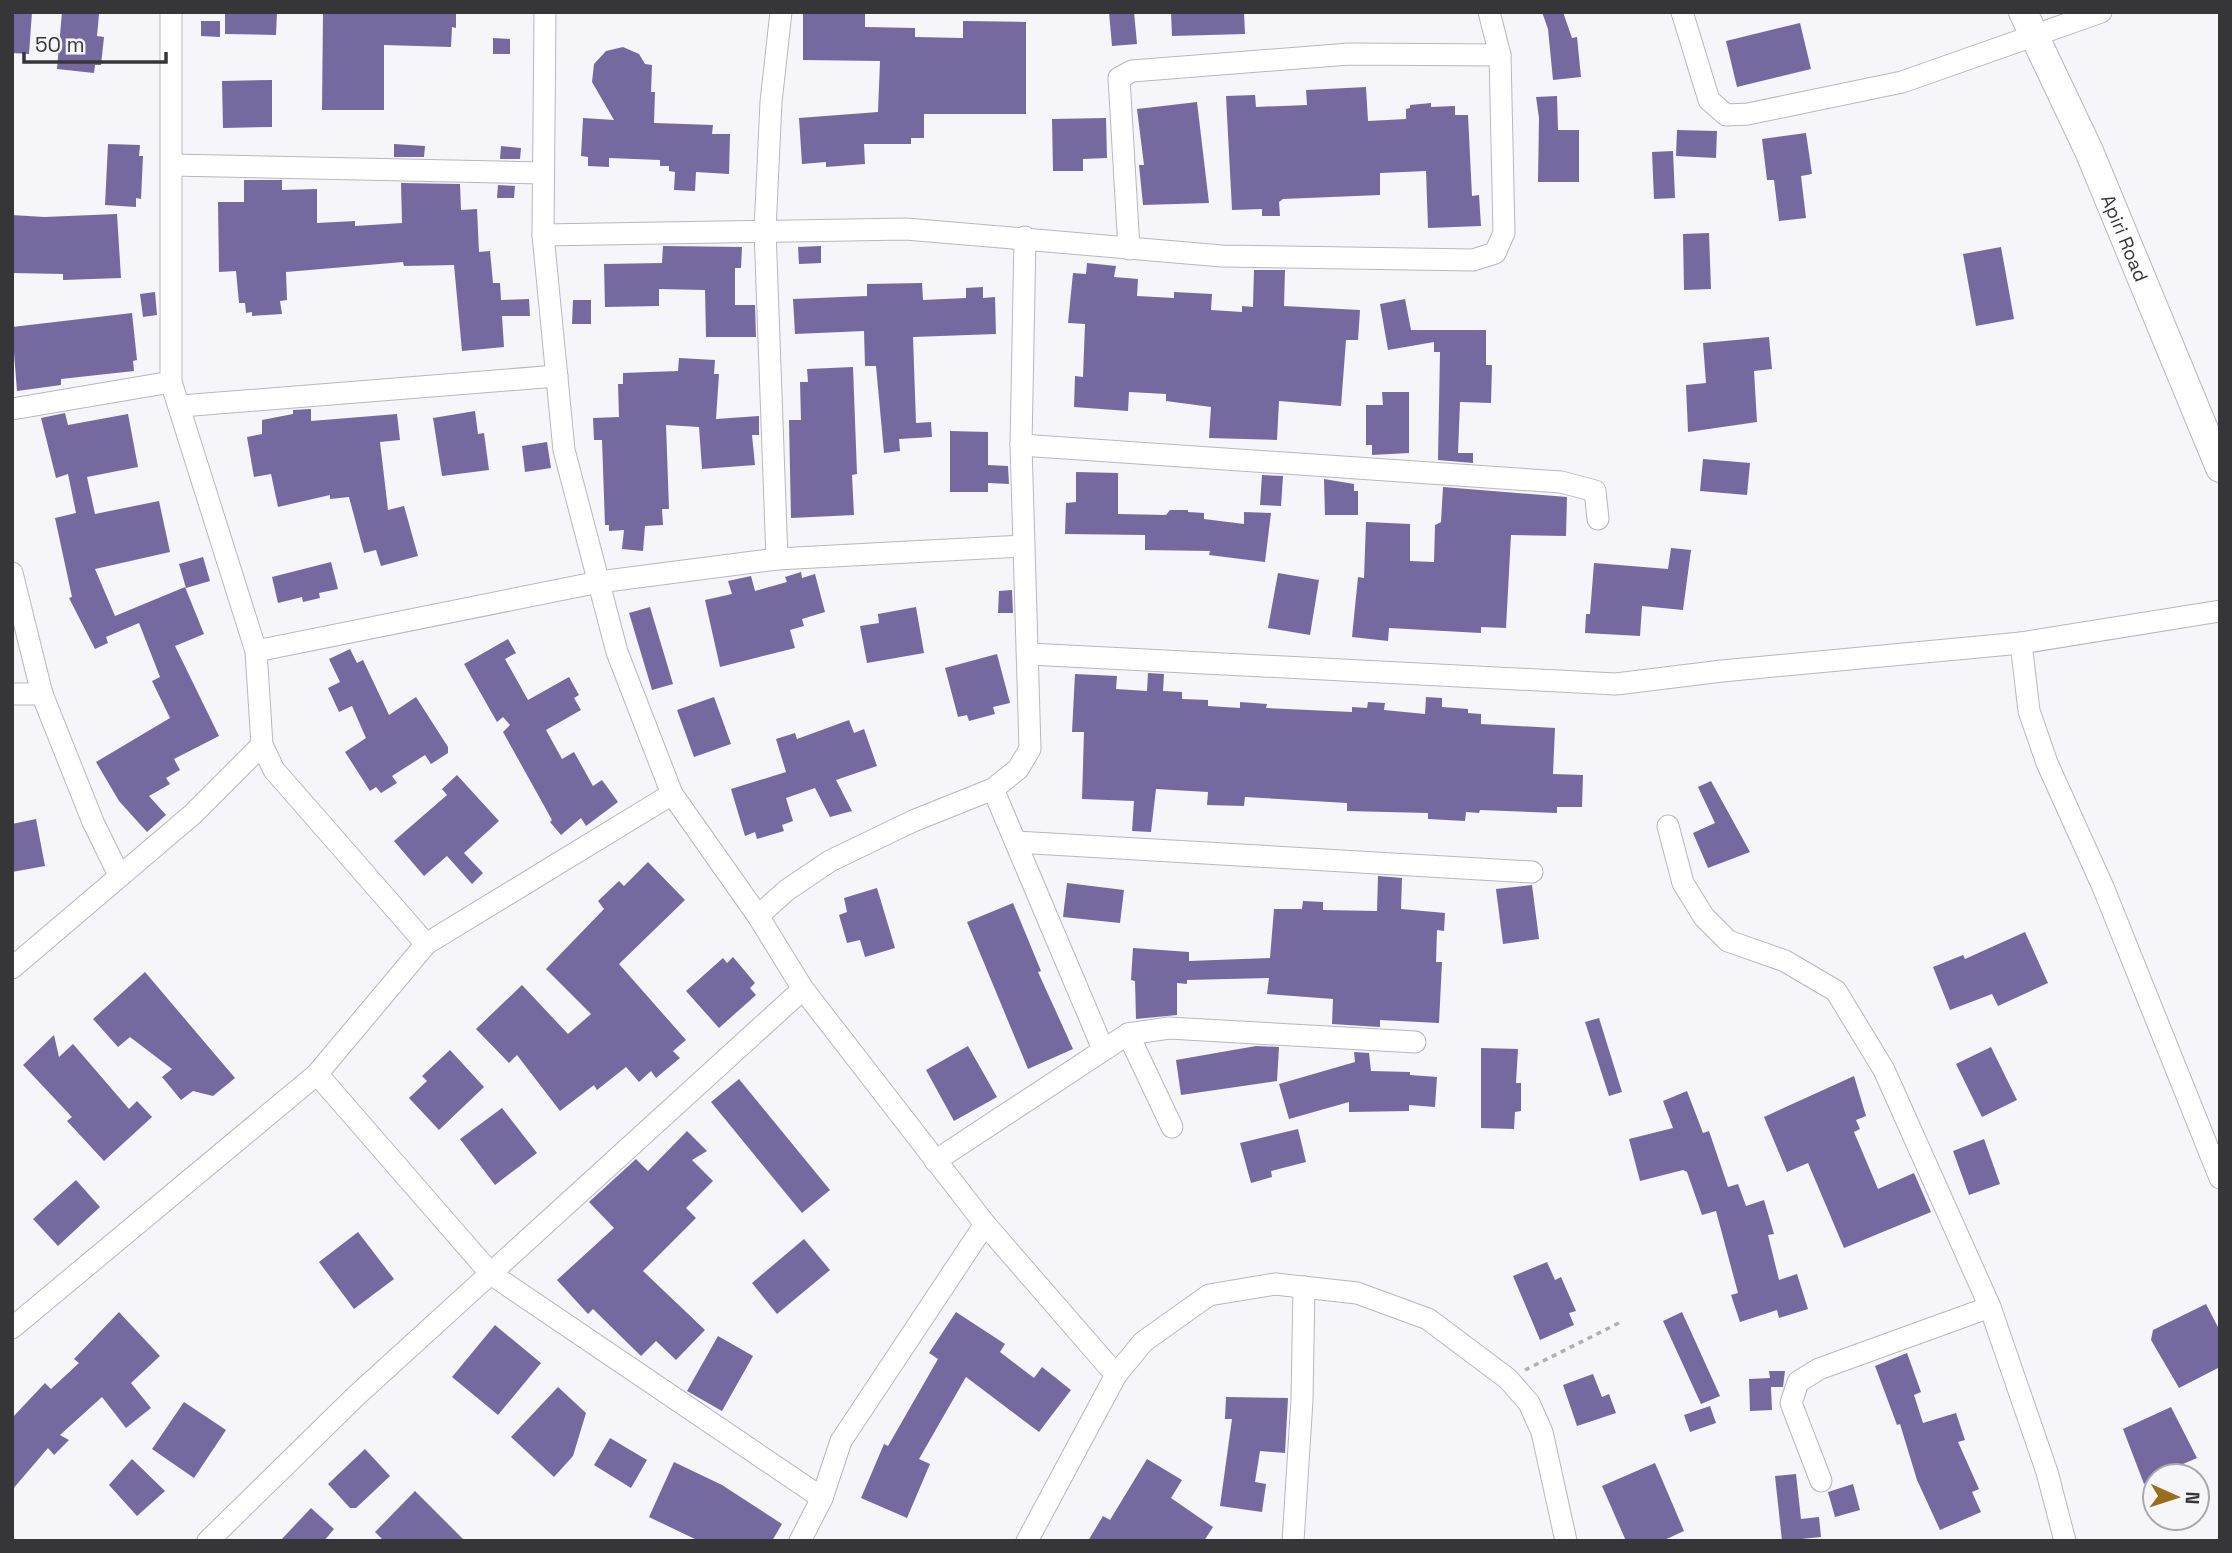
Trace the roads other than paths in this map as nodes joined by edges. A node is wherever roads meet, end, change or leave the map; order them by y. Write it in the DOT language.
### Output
graph roads {
  1 [pos="171,12"];
  2 [pos="545,12"];
  3 [pos="781,12"];
  4 [pos="1489,12"];
  5 [pos="1682,12"];
  6 [pos="2023,12"];
  7 [pos="2101,12"];
  8 [pos="2035,38"];
  9 [pos="1500,55"];
  10 [pos="172,165"];
  11 [pos="543,173"];
  12 [pos="765,230"];
  13 [pos="543,235"];
  14 [pos="1025,237"];
  15 [pos="1129,248"];
  16 [pos="556,376"];
  17 [pos="171,382"];
  18 [pos="181,406"];
  19 [pos="12,409"];
  20 [pos="1021,445"];
  21 [pos="2220,468"];
  22 [pos="1598,519"];
  23 [pos="1023,546"];
  24 [pos="777,559"];
  25 [pos="12,573"];
  26 [pos="599,582"];
  27 [pos="2220,611"];
  28 [pos="2021,643"];
  29 [pos="256,651"];
  30 [pos="1030,654"];
  31 [pos="12,694"];
  32 [pos="42,694"];
  33 [pos="262,745"];
  34 [pos="993,789"];
  35 [pos="672,794"];
  36 [pos="1668,826"];
  37 [pos="1016,842"];
  38 [pos="1532,872"];
  39 [pos="119,875"];
  40 [pos="758,916"];
  41 [pos="426,944"];
  42 [pos="12,968"];
  43 [pos="803,989"];
  44 [pos="1128,1034"];
  45 [pos="1415,1042"];
  46 [pos="1103,1049"];
  47 [pos="317,1074"];
  48 [pos="1172,1127"];
  49 [pos="935,1161"];
  50 [pos="2220,1178"];
  51 [pos="985,1224"];
  52 [pos="491,1274"];
  53 [pos="1304,1287"];
  54 [pos="1990,1307"];
  55 [pos="12,1328"];
  56 [pos="1115,1375"];
  57 [pos="1821,1481"];
  58 [pos="821,1498"];
  59 [pos="208,1541"];
  60 [pos="800,1541"];
  61 [pos="1027,1541"];
  62 [pos="1293,1541"];
  63 [pos="1566,1541"];
  64 [pos="2065,1541"];
  1 -- 10 [label="street"];
  2 -- 11 [label="street"];
  3 -- 12 [label="street"];
  4 -- 9 [label="street"];
  5 -- 8 [label="street"];
  6 -- 8 [label="street, Apiri Road"];
  7 -- 8 [label="street"];
  8 -- 21 [label="street, Apiri Road"];
  9 -- 15 [label="street"];
  9 -- 15 [label="street"];
  10 -- 11 [label="street"];
  10 -- 17 [label="street"];
  11 -- 13 [label="street"];
  12 -- 13 [label="street"];
  12 -- 14 [label="street"];
  12 -- 24 [label="street"];
  13 -- 16 [label="street"];
  14 -- 15 [label="street"];
  14 -- 20 [label="street"];
  16 -- 18 [label="street"];
  16 -- 26 [label="street"];
  17 -- 18 [label="street"];
  17 -- 19 [label="street"];
  18 -- 29 [label="street"];
  20 -- 22 [label="street"];
  20 -- 23 [label="street"];
  23 -- 24 [label="street"];
  23 -- 30 [label="street"];
  24 -- 26 [label="street"];
  25 -- 32 [label="street"];
  26 -- 29 [label="street"];
  26 -- 35 [label="street"];
  27 -- 28 [label="street"];
  28 -- 30 [label="street"];
  28 -- 50 [label="street"];
  29 -- 33 [label="street"];
  30 -- 34 [label="street"];
  31 -- 32 [label="street"];
  32 -- 39 [label="street"];
  33 -- 39 [label="street"];
  33 -- 41 [label="street"];
  34 -- 37 [label="street"];
  34 -- 40 [label="street"];
  35 -- 40 [label="street"];
  35 -- 41 [label="street"];
  36 -- 54 [label="street"];
  37 -- 38 [label="street"];
  37 -- 46 [label="street"];
  39 -- 42 [label="street"];
  40 -- 43 [label="street"];
  41 -- 47 [label="street"];
  43 -- 49 [label="street"];
  43 -- 52 [label="street"];
  44 -- 45 [label="street"];
  44 -- 46 [label="street"];
  44 -- 48 [label="street"];
  46 -- 49 [label="street"];
  47 -- 52 [label="street"];
  47 -- 55 [label="street"];
  49 -- 51 [label="street"];
  51 -- 56 [label="street"];
  51 -- 58 [label="street"];
  52 -- 58 [label="street"];
  52 -- 59 [label="street"];
  53 -- 56 [label="street"];
  53 -- 62 [label="street"];
  53 -- 63 [label="street"];
  54 -- 57 [label="street"];
  54 -- 64 [label="street"];
  56 -- 61 [label="street"];
  58 -- 60 [label="street"];
}
